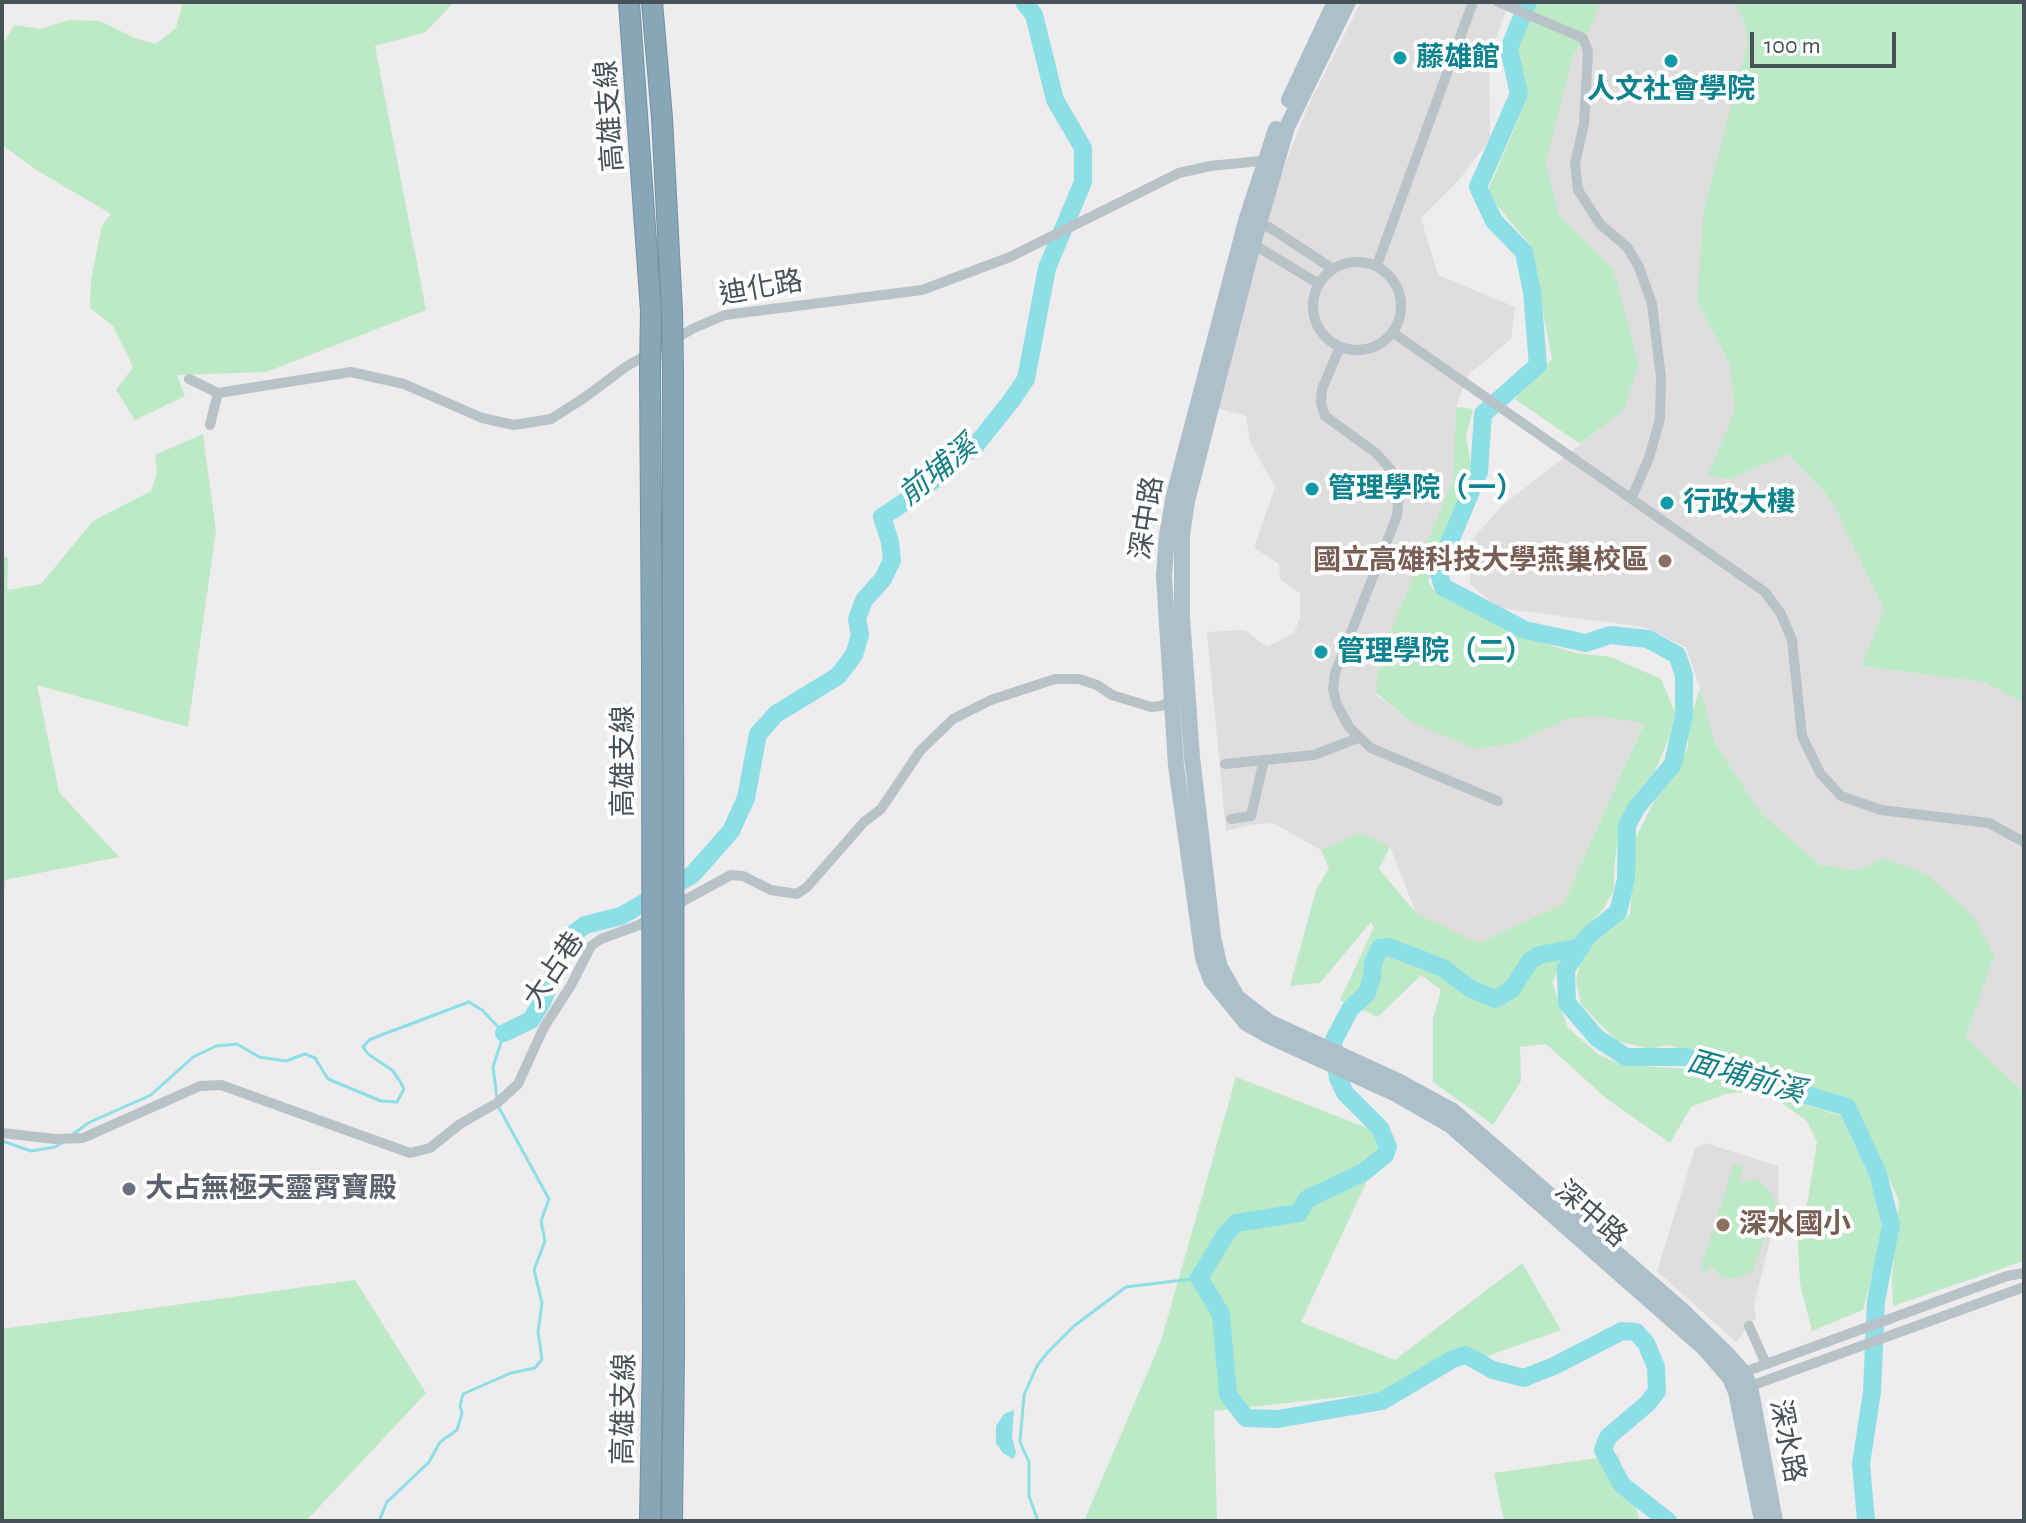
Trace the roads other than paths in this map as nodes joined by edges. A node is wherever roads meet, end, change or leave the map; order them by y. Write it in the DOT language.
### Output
graph roads {
  1 [pos="629,2"];
  2 [pos="652,2"];
  3 [pos="1335,2"];
  4 [pos="1348,2"];
  5 [pos="1473,2"];
  6 [pos="1498,2"];
  7 [pos="1271,160"];
  8 [pos="1252,225"];
  9 [pos="1253,244"];
  10 [pos="1377,265"];
  11 [pos="1333,269"];
  12 [pos="1319,284"];
  13 [pos="1392,332"];
  14 [pos="1340,347"];
  15 [pos="189,379"];
  16 [pos="218,393"];
  17 [pos="210,425"];
  18 [pos="1632,497"];
  19 [pos="1187,689"];
  20 [pos="1167,704"];
  21 [pos="1358,738"];
  22 [pos="1264,760"];
  23 [pos="1225,764"];
  24 [pos="1498,801"];
  25 [pos="1231,819"];
  26 [pos="2024,842"];
  27 [pos="1270,1030"];
  28 [pos="2,1133"];
  29 [pos="2016,1275"];
  30 [pos="2019,1288"];
  31 [pos="1749,1326"];
  32 [pos="663,1353"];
  33 [pos="1771,1363"];
  34 [pos="1740,1382"];
  35 [pos="650,1521"];
  36 [pos="672,1521"];
  37 [pos="1762,1521"];
  38 [pos="1775,1521"];
  1 -- 32 [label="highway, 高雄支線, bridge"];
  2 -- 32 [label="highway, 高雄支線, bridge"];
  3 -- 7 [label="main road, 深中路"];
  4 -- 7 [label="main road, 深中路"];
  5 -- 10 [label="street"];
  6 -- 18 [label="street"];
  7 -- 8 [label="main road, 深中路"];
  7 -- 16 [label="street, 迪化路"];
  8 -- 9 [label="main road, 深中路"];
  8 -- 11 [label="street"];
  8 -- 20 [label="main road, 深中路"];
  9 -- 12 [label="street"];
  9 -- 19 [label="main road, 深中路"];
  10 -- 11 [label="street"];
  10 -- 13 [label="street"];
  11 -- 12 [label="street"];
  12 -- 14 [label="street"];
  13 -- 14 [label="street"];
  13 -- 18 [label="street"];
  14 -- 21 [label="street"];
  15 -- 16 [label="street"];
  16 -- 17 [label="street"];
  18 -- 26 [label="street"];
  19 -- 20 [label="street"];
  19 -- 27 [label="main road, 深中路"];
  20 -- 27 [label="main road, 深中路"];
  20 -- 28 [label="street, 大占巷"];
  21 -- 22 [label="street"];
  21 -- 24 [label="street"];
  22 -- 23 [label="street"];
  22 -- 25 [label="street"];
  27 -- 34 [label="main road, 深中路"];
  29 -- 30 [label="street"];
  29 -- 33 [label="street"];
  30 -- 34 [label="street"];
  31 -- 33 [label="street"];
  32 -- 35 [label="highway, 高雄支線"];
  32 -- 36 [label="highway, 高雄支線"];
  33 -- 34 [label="street"];
  34 -- 37 [label="main road, 深水路"];
  34 -- 38 [label="main road, 深水路"];
}
